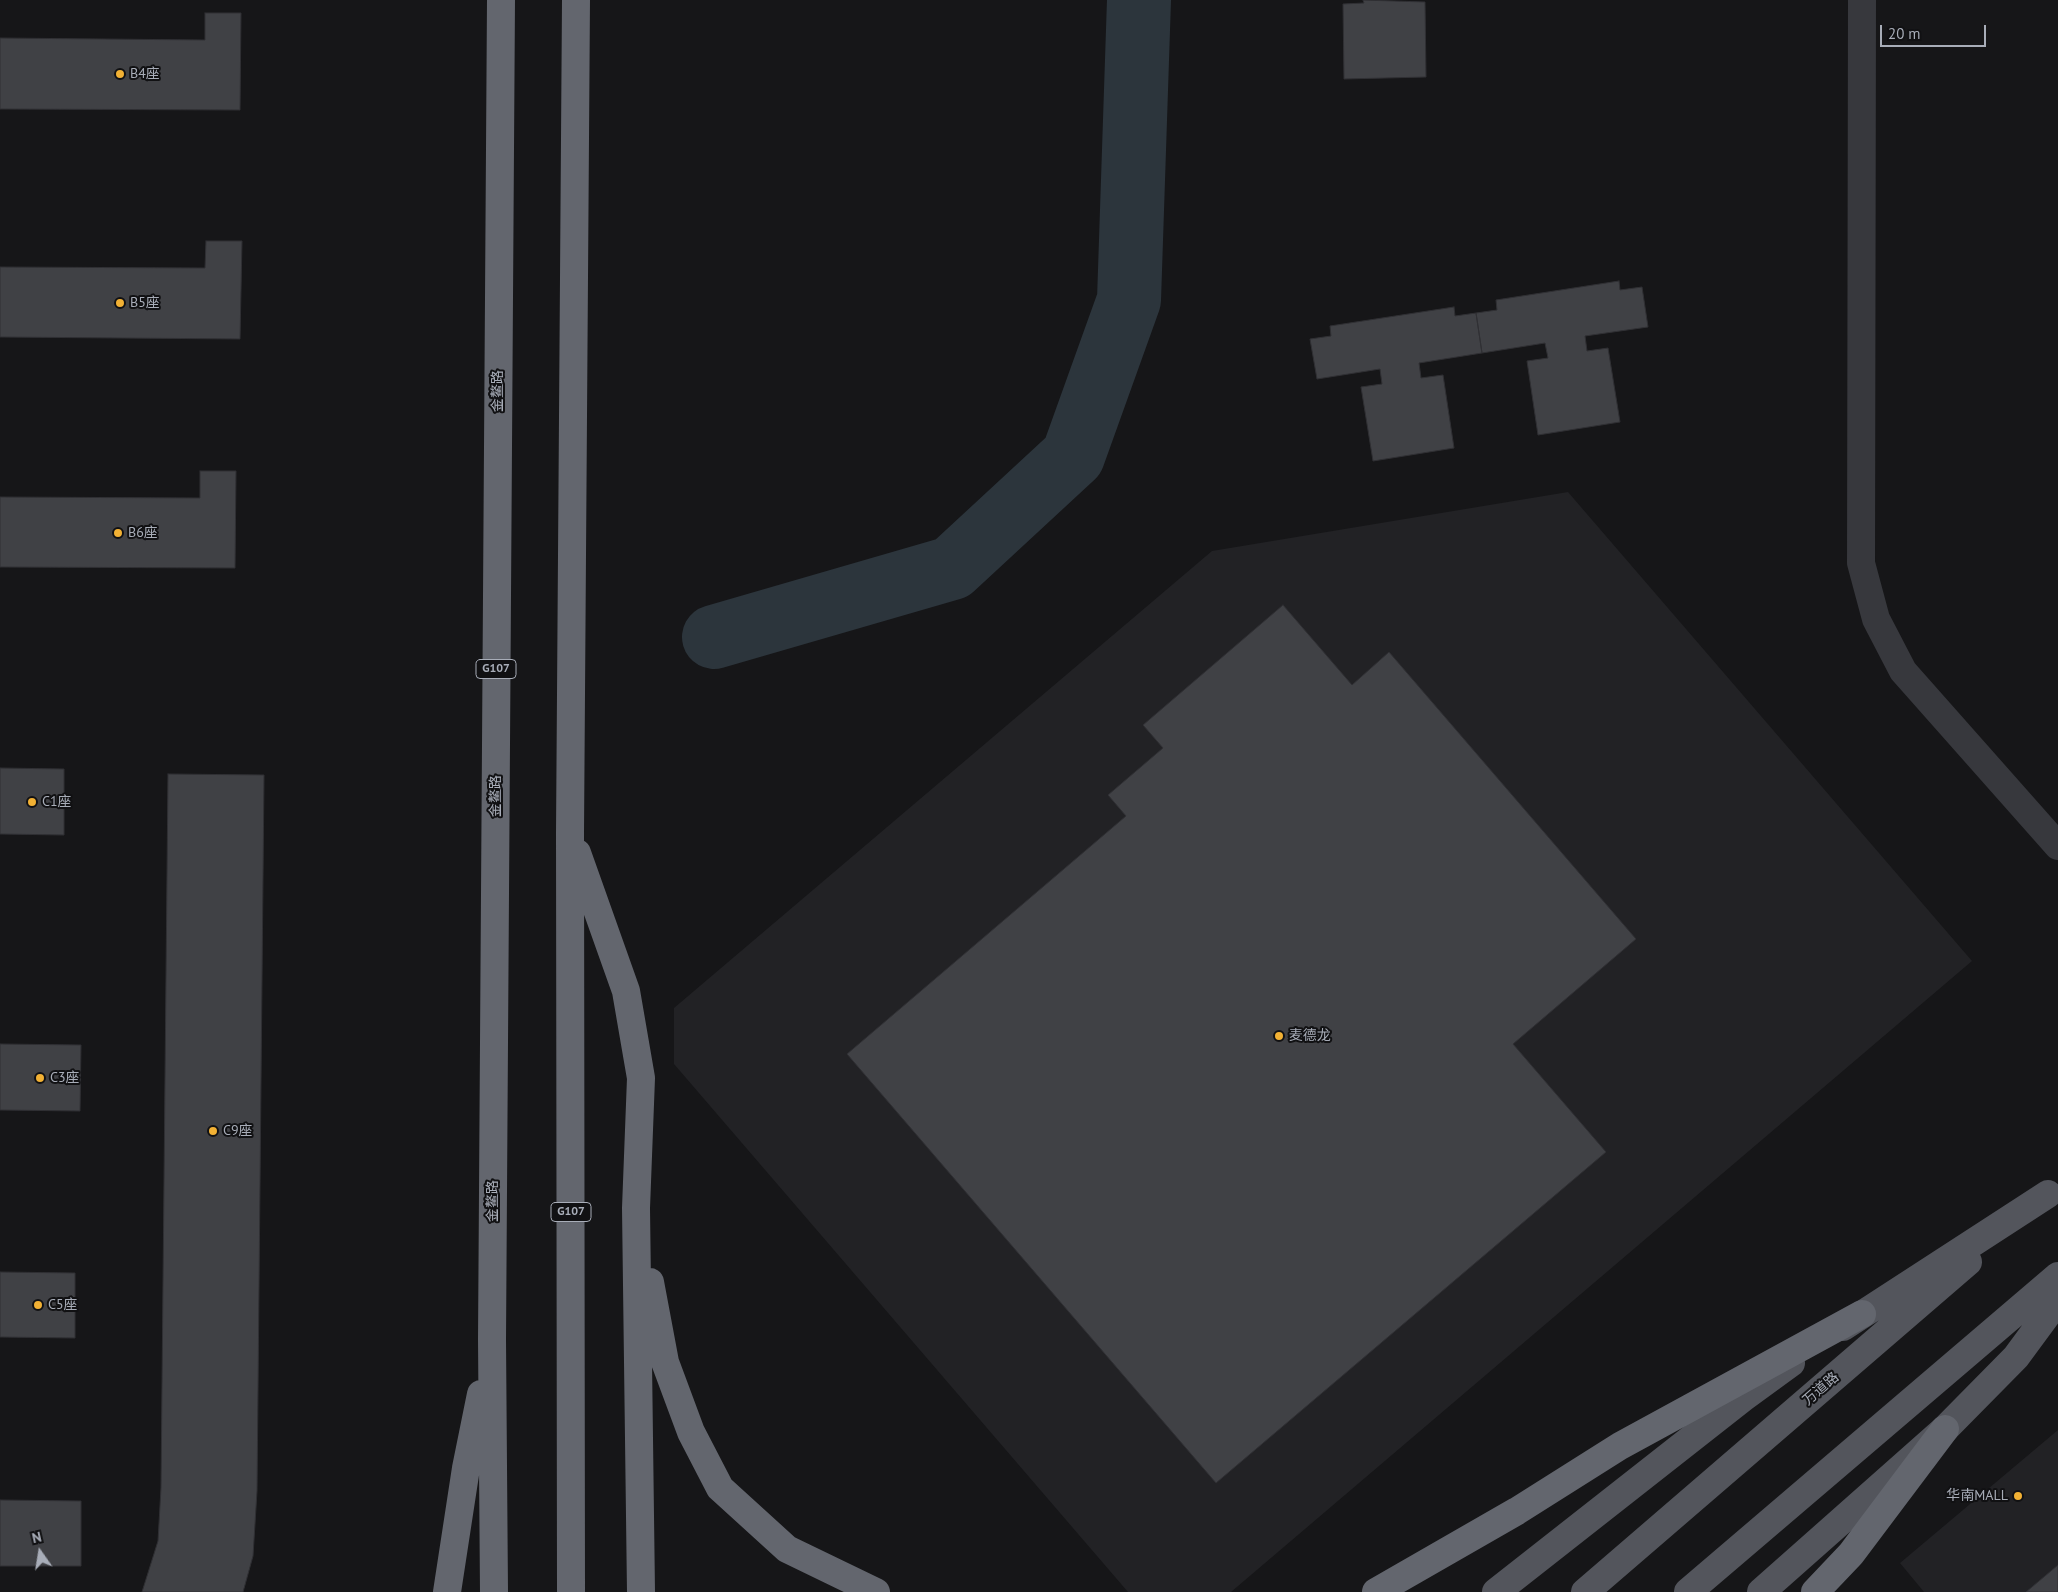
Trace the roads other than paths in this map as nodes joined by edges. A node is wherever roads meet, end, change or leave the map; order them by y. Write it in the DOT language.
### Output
graph roads {
  1 [pos="501,0"];
  2 [pos="576,0"];
  3 [pos="1862,0"];
  4 [pos="570,833"];
  5 [pos="2058,846"];
  6 [pos="2053,1190"];
  7 [pos="636,1208"];
  8 [pos="2058,1276"];
  9 [pos="2058,1300"];
  10 [pos="1862,1314"];
  11 [pos="492,1339"];
  12 [pos="1945,1429"];
  13 [pos="447,1592"];
  14 [pos="494,1592"];
  15 [pos="571,1592"];
  16 [pos="641,1592"];
  17 [pos="876,1592"];
  18 [pos="1376,1592"];
  19 [pos="1496,1592"];
  20 [pos="1585,1592"];
  21 [pos="1688,1592"];
  22 [pos="1761,1592"];
  23 [pos="1816,1592"];
  1 -- 11 [label="highway, 金鳌路 / G107"];
  2 -- 4 [label="highway, G107"];
  3 -- 5 [label="street"];
  4 -- 7 [label="highway"];
  4 -- 15 [label="highway, G107"];
  6 -- 10 [label="main road"];
  6 -- 20 [label="main road, 万道路"];
  7 -- 16 [label="highway"];
  7 -- 17 [label="highway"];
  8 -- 21 [label="main road"];
  9 -- 12 [label="main road"];
  10 -- 18 [label="highway"];
  10 -- 19 [label="main road"];
  11 -- 13 [label="highway"];
  11 -- 14 [label="highway, 金鳌路 / G107"];
  12 -- 22 [label="main road"];
  12 -- 23 [label="highway"];
}
